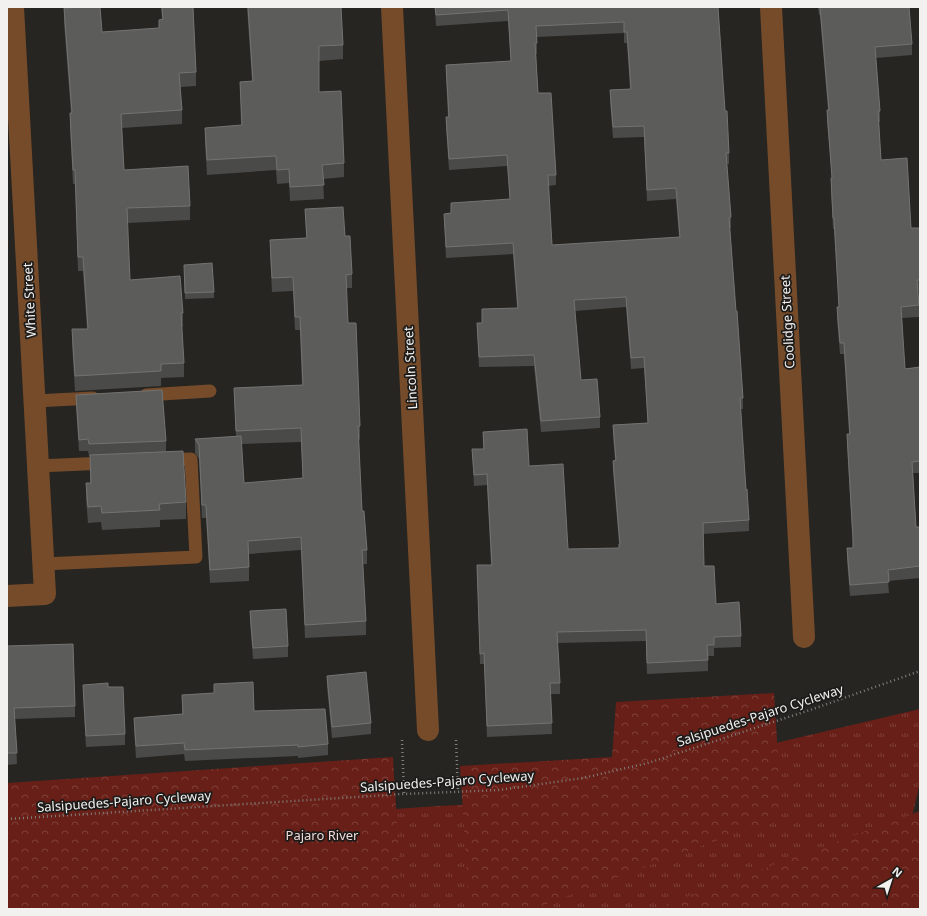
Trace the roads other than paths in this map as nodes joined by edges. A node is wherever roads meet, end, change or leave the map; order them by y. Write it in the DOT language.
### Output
graph roads {
  1 [pos="13,7"];
  2 [pos="392,7"];
  3 [pos="771,7"];
  4 [pos="210,391"];
  5 [pos="131,396"];
  6 [pos="107,397"];
  7 [pos="35,401"];
  8 [pos="154,461"];
  9 [pos="116,463"];
  10 [pos="38,466"];
  11 [pos="44,564"];
  12 [pos="7,596"];
  13 [pos="804,637"];
  14 [pos="428,730"];
  1 -- 7 [label="street, White Street"];
  2 -- 14 [label="street, Lincoln Street"];
  3 -- 13 [label="street, Coolidge Street"];
  4 -- 5 [label="lane"];
  6 -- 7 [label="lane"];
  7 -- 10 [label="street, White Street"];
  8 -- 11 [label="lane"];
  9 -- 10 [label="lane"];
  10 -- 11 [label="street, White Street"];
  11 -- 12 [label="street, White Street"];
}
